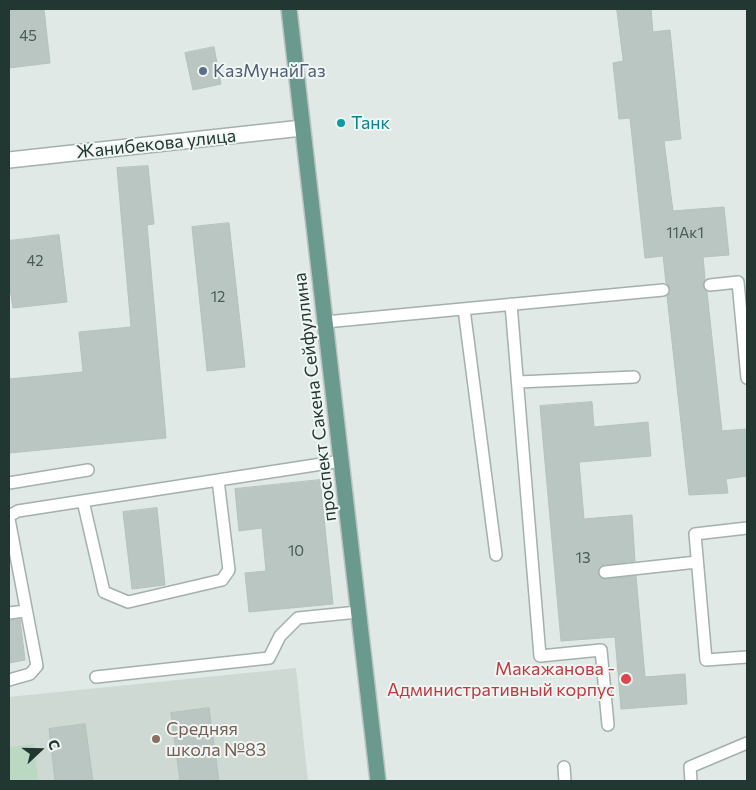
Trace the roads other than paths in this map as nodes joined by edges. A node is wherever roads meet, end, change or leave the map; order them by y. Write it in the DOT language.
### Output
graph roads {
  1 [pos="289,9"];
  2 [pos="302,128"];
  3 [pos="9,160"];
  4 [pos="710,285"];
  5 [pos="663,290"];
  6 [pos="511,304"];
  7 [pos="464,309"];
  8 [pos="325,322"];
  9 [pos="634,377"];
  10 [pos="747,378"];
  11 [pos="518,382"];
  12 [pos="341,461"];
  13 [pos="88,470"];
  14 [pos="218,480"];
  15 [pos="9,483"];
  16 [pos="83,501"];
  17 [pos="9,517"];
  18 [pos="747,528"];
  19 [pos="496,555"];
  20 [pos="698,562"];
  21 [pos="604,572"];
  22 [pos="25,611"];
  23 [pos="358,612"];
  24 [pos="9,613"];
  25 [pos="747,657"];
  26 [pos="96,677"];
  27 [pos="9,680"];
  28 [pos="608,725"];
  29 [pos="747,743"];
  30 [pos="564,767"];
  31 [pos="378,781"];
  32 [pos="565,781"];
  33 [pos="691,781"];
  1 -- 2 [label="main road, проспект Сакена Сейфуллина"];
  2 -- 3 [label="street, Жанибекова улица"];
  2 -- 8 [label="main road, проспект Сакена Сейфуллина"];
  4 -- 10 [label="lane"];
  5 -- 6 [label="lane"];
  6 -- 7 [label="lane"];
  6 -- 11 [label="lane"];
  7 -- 8 [label="lane"];
  7 -- 19 [label="lane"];
  8 -- 12 [label="main road, проспект Сакена Сейфуллина"];
  9 -- 11 [label="lane"];
  11 -- 28 [label="lane"];
  12 -- 14 [label="lane"];
  12 -- 23 [label="main road, проспект Сакена Сейфуллина"];
  13 -- 15 [label="lane"];
  14 -- 16 [label="lane"];
  14 -- 16 [label="lane"];
  16 -- 17 [label="lane"];
  17 -- 22 [label="lane"];
  18 -- 20 [label="lane"];
  20 -- 21 [label="lane"];
  20 -- 25 [label="lane"];
  22 -- 24 [label="lane"];
  22 -- 27 [label="lane"];
  23 -- 26 [label="lane"];
  23 -- 31 [label="main road, проспект Сакена Сейфуллина"];
  29 -- 33 [label="lane"];
  30 -- 32 [label="lane"];
}
